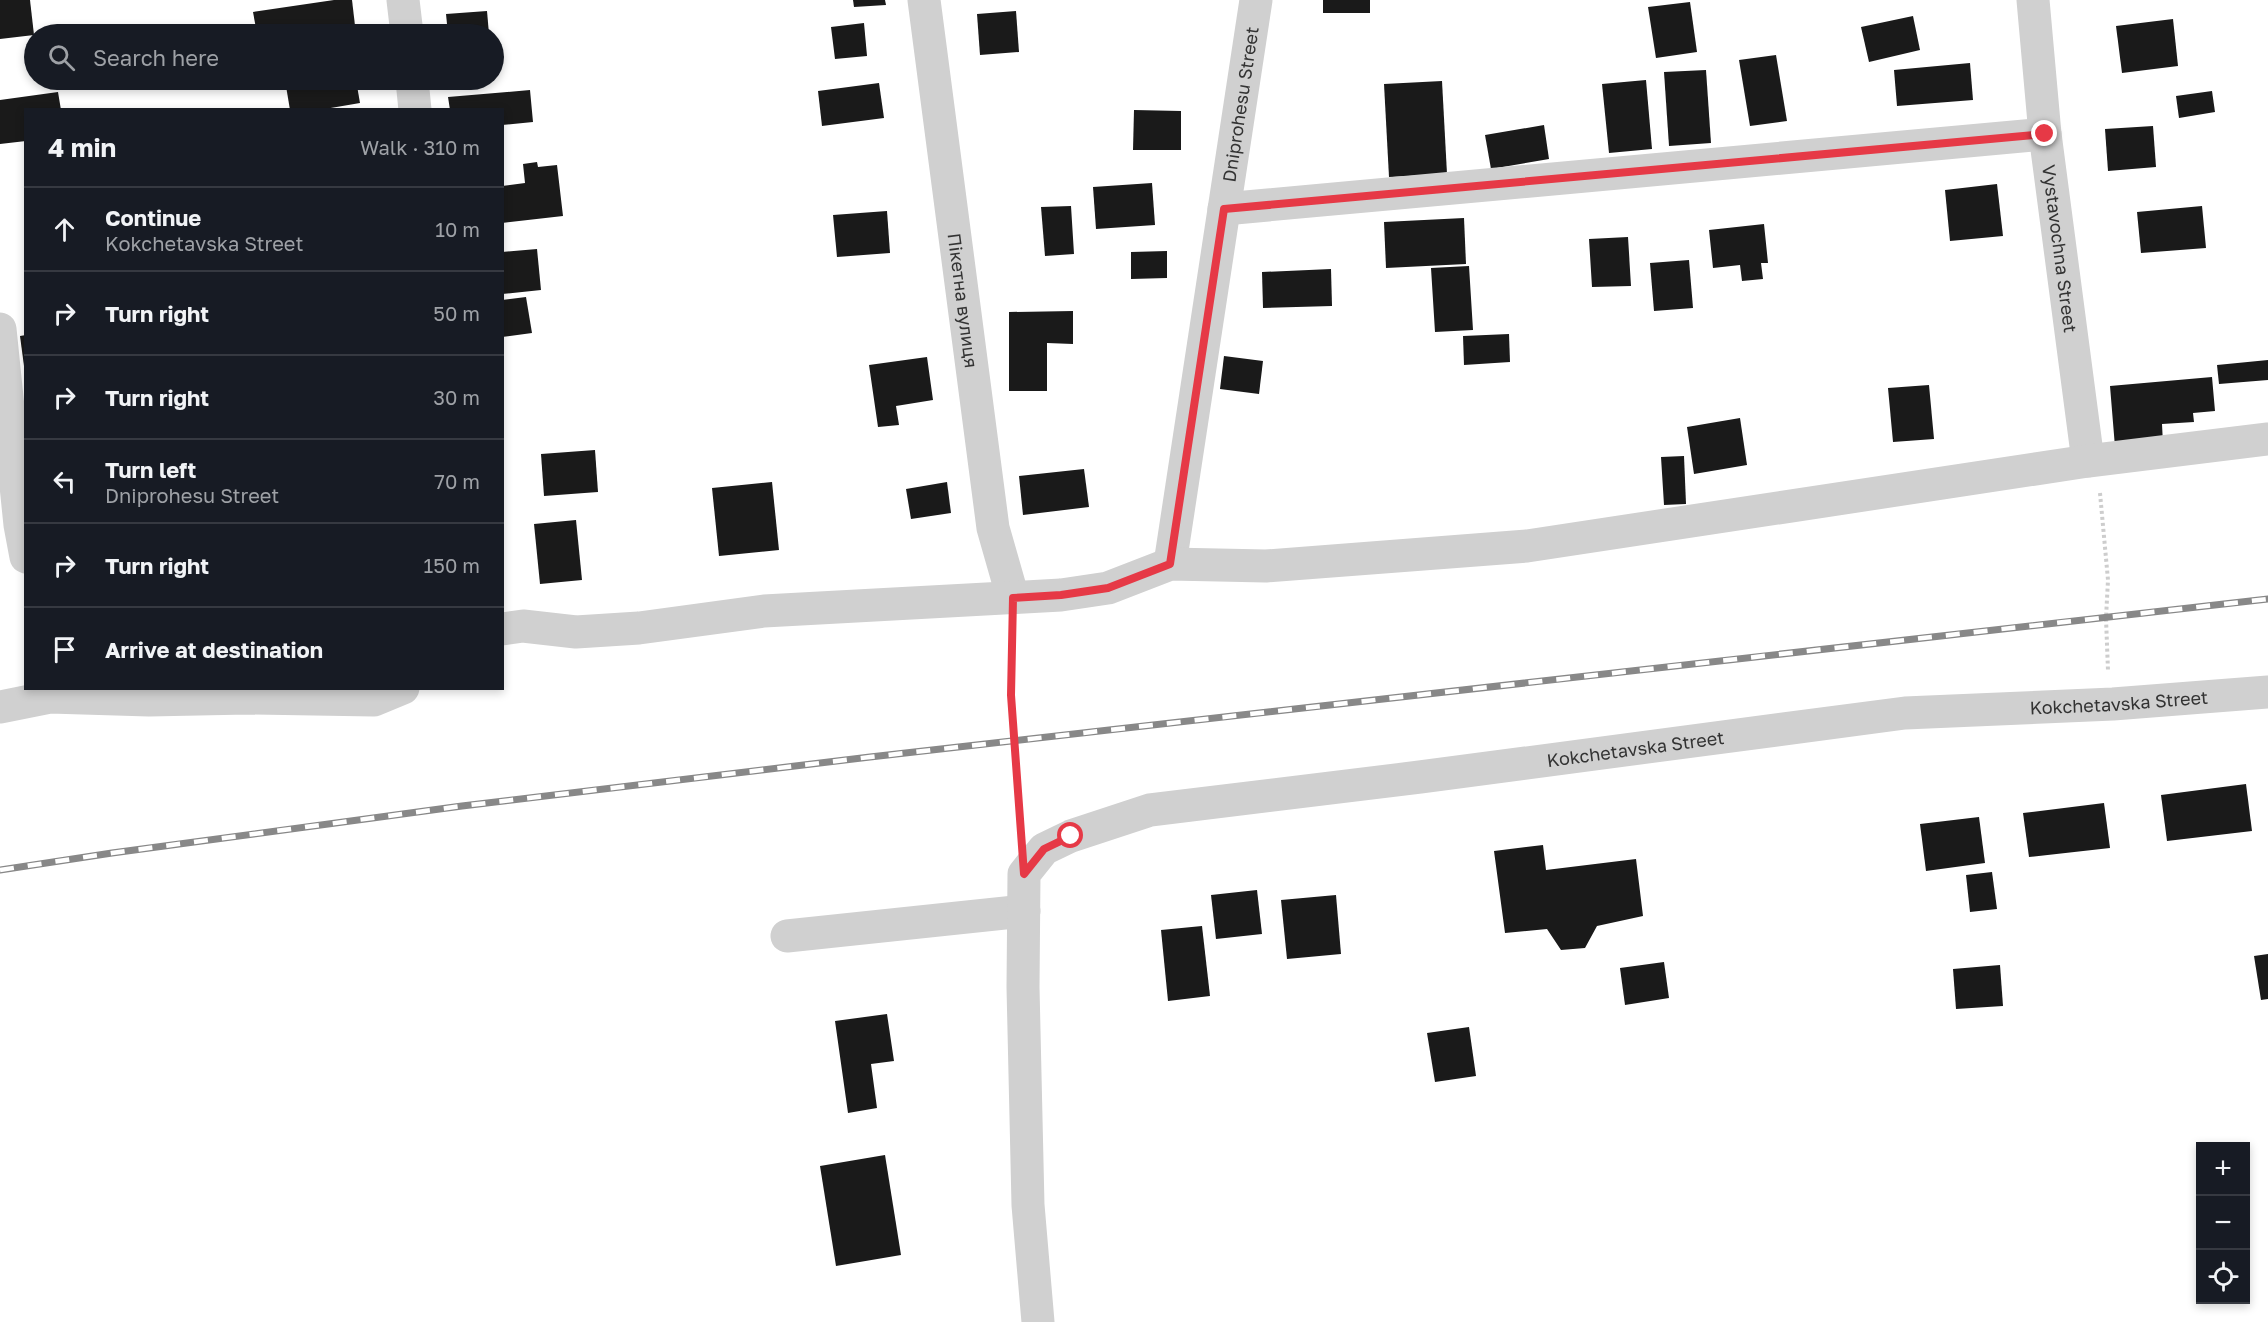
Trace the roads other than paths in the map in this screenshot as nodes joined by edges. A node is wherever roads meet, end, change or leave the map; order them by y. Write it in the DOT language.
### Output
graph roads {
  1 [pos="403,0"];
  2 [pos="924,0"];
  3 [pos="1256,0"];
  4 [pos="2033,0"];
  5 [pos="406,24"];
  6 [pos="413,90"];
  7 [pos="415,108"];
  8 [pos="2045,134"];
  9 [pos="1224,209"];
  10 [pos="0,329"];
  11 [pos="2268,439"];
  12 [pos="2088,462"];
  13 [pos="24,546"];
  14 [pos="1170,564"];
  15 [pos="1013,598"];
  16 [pos="504,628"];
  17 [pos="398,690"];
  18 [pos="2268,692"];
  19 [pos="49,693"];
  20 [pos="0,707"];
  21 [pos="1023,911"];
  22 [pos="787,936"];
  23 [pos="1038,1322"];
  1 -- 5 [label="street"];
  2 -- 15 [label="street, Пікетна вулиця"];
  3 -- 9 [label="street, Dniprohesu Street"];
  4 -- 8 [label="street, Vystavochna Street"];
  6 -- 7 [label="street"];
  8 -- 9 [label="street"];
  8 -- 12 [label="street, Vystavochna Street"];
  9 -- 14 [label="street, Dniprohesu Street"];
  10 -- 13 [label="street"];
  11 -- 12 [label="street"];
  12 -- 14 [label="street"];
  14 -- 15 [label="street"];
  15 -- 16 [label="street"];
  17 -- 19 [label="street"];
  18 -- 21 [label="street, Kokchetavska Street"];
  19 -- 20 [label="street"];
  21 -- 22 [label="street"];
  21 -- 23 [label="street"];
}
